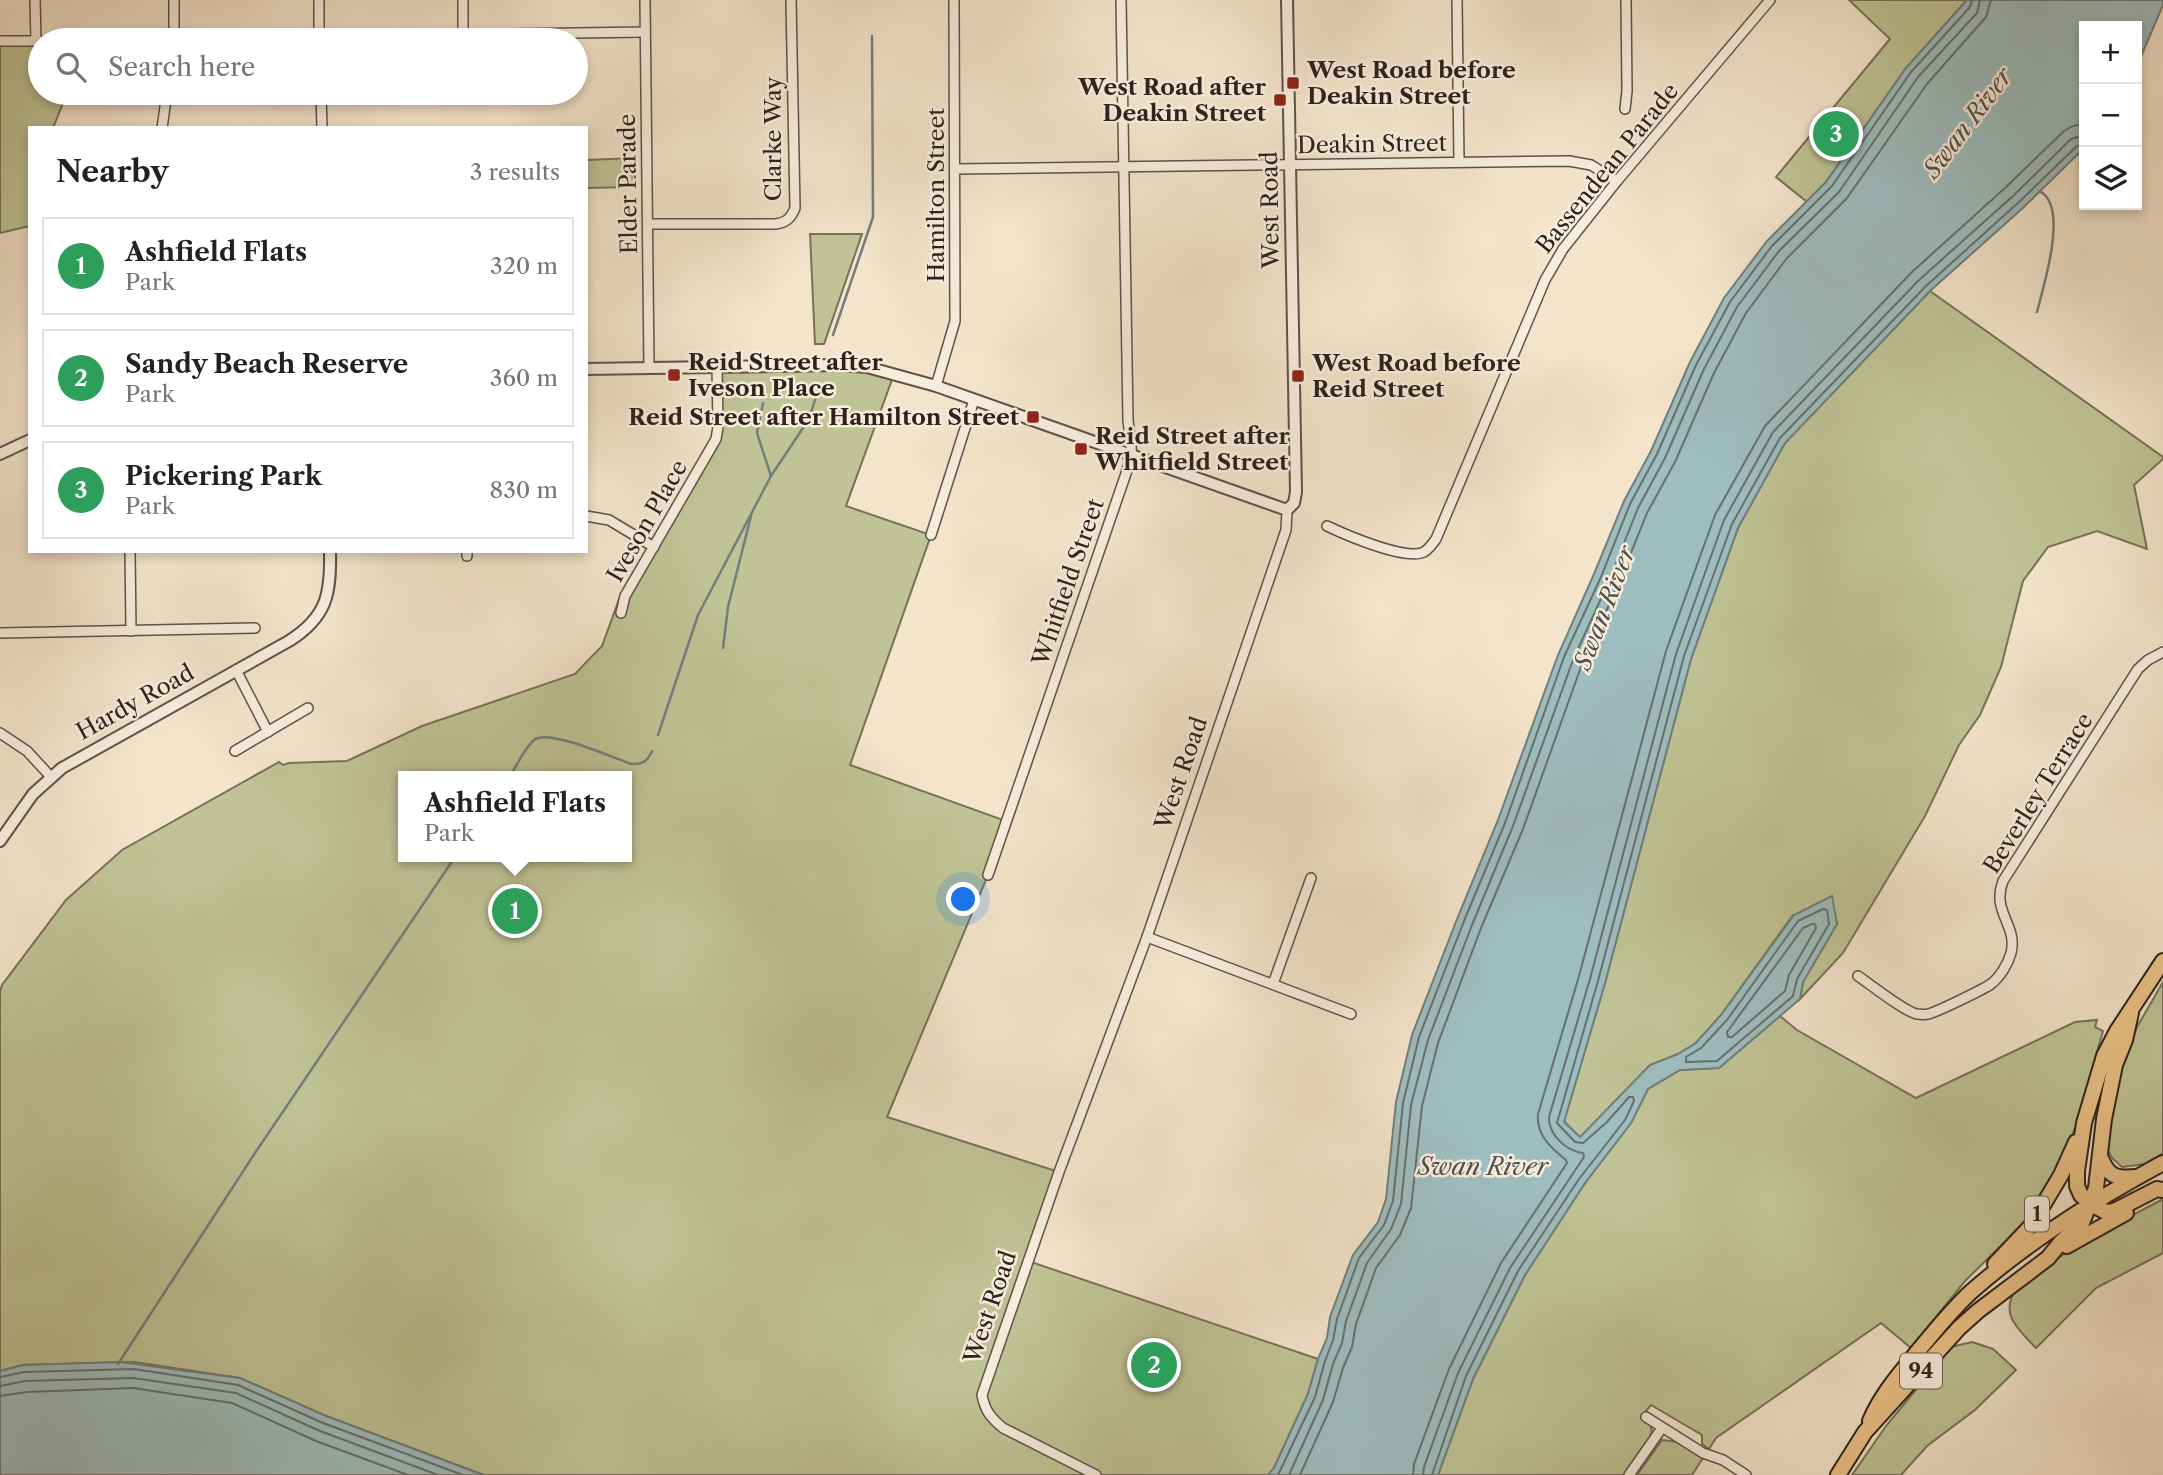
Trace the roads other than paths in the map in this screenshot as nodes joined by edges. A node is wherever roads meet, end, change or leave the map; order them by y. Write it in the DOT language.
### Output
graph roads {
  1 [pos="35,0"];
  2 [pos="174,0"];
  3 [pos="319,0"];
  4 [pos="463,0"];
  5 [pos="645,0"];
  6 [pos="791,0"];
  7 [pos="954,0"];
  8 [pos="1121,0"];
  9 [pos="1287,0"];
  10 [pos="1457,0"];
  11 [pos="1626,0"];
  12 [pos="1770,0"];
  13 [pos="37,28"];
  14 [pos="174,28"];
  15 [pos="319,28"];
  16 [pos="463,28"];
  17 [pos="645,32"];
  18 [pos="588,33"];
  19 [pos="0,41"];
  20 [pos="28,41"];
  21 [pos="165,105"];
  22 [pos="321,105"];
  23 [pos="1625,109"];
  24 [pos="162,126"];
  25 [pos="322,126"];
  26 [pos="1459,162"];
  27 [pos="1290,164"];
  28 [pos="1122,167"];
  29 [pos="955,169"];
  30 [pos="1617,181"];
  31 [pos="648,224"];
  32 [pos="717,366"];
  33 [pos="649,368"];
  34 [pos="588,369"];
  35 [pos="936,386"];
  36 [pos="975,400"];
  37 [pos="28,441"];
  38 [pos="0,453"];
  39 [pos="1132,456"];
  40 [pos="1287,510"];
  41 [pos="588,516"];
  42 [pos="1327,526"];
  43 [pos="931,535"];
  44 [pos="654,547"];
  45 [pos="130,553"];
  46 [pos="330,553"];
  47 [pos="621,614"];
  48 [pos="255,628"];
  49 [pos="131,631"];
  50 [pos="0,633"];
  51 [pos="2163,652"];
  52 [pos="236,670"];
  53 [pos="308,708"];
  54 [pos="268,732"];
  55 [pos="0,733"];
  56 [pos="235,751"];
  57 [pos="51,777"];
  58 [pos="0,841"];
  59 [pos="988,875"];
  60 [pos="1311,878"];
  61 [pos="1147,937"];
  62 [pos="2163,961"];
  63 [pos="1858,976"];
  64 [pos="1273,984"];
  65 [pos="2130,1013"];
  66 [pos="1351,1014"];
  67 [pos="2084,1123"];
  68 [pos="2100,1155"];
  69 [pos="2163,1163"];
  70 [pos="2138,1176"];
  71 [pos="2163,1191"];
  72 [pos="2091,1204"];
  73 [pos="2048,1258"];
  74 [pos="1972,1292"];
  75 [pos="1646,1417"];
  76 [pos="1662,1428"];
  77 [pos="1865,1432"];
  78 [pos="1096,1475"];
  79 [pos="1629,1475"];
  80 [pos="1746,1475"];
  81 [pos="1838,1475"];
  1 -- 13 [label="street"];
  2 -- 14 [label="street"];
  3 -- 15 [label="street"];
  4 -- 16 [label="street"];
  5 -- 17 [label="street, Elder Parade"];
  6 -- 31 [label="street, Clarke Way"];
  7 -- 29 [label="street, Hamilton Street"];
  8 -- 28 [label="street, Whitfield Street"];
  9 -- 27 [label="street, West Road"];
  10 -- 26 [label="street"];
  11 -- 23 [label="street"];
  12 -- 30 [label="street, Bassendean Parade"];
  17 -- 18 [label="street"];
  17 -- 31 [label="street, Elder Parade"];
  19 -- 20 [label="street"];
  21 -- 24 [label="street"];
  22 -- 25 [label="street"];
  26 -- 27 [label="street, Deakin Street"];
  26 -- 30 [label="street, Deakin Street"];
  27 -- 28 [label="street, Deakin Street"];
  27 -- 40 [label="street, West Road"];
  28 -- 29 [label="street, Deakin Street"];
  28 -- 39 [label="street, Whitfield Street"];
  29 -- 35 [label="street, Hamilton Street"];
  30 -- 42 [label="street, Bassendean Parade"];
  31 -- 33 [label="street, Elder Parade"];
  32 -- 33 [label="street"];
  32 -- 35 [label="street"];
  32 -- 44 [label="street, Iveson Place"];
  33 -- 34 [label="street"];
  35 -- 36 [label="street"];
  36 -- 39 [label="street"];
  36 -- 43 [label="street"];
  37 -- 38 [label="street"];
  39 -- 40 [label="street"];
  39 -- 59 [label="street, Whitfield Street"];
  40 -- 61 [label="street, West Road"];
  41 -- 44 [label="street"];
  44 -- 47 [label="street, Iveson Place"];
  45 -- 49 [label="street"];
  46 -- 52 [label="street, Hardy Road"];
  48 -- 49 [label="street"];
  49 -- 50 [label="street"];
  51 -- 63 [label="street, Beverley Terrace"];
  52 -- 54 [label="street"];
  52 -- 57 [label="street, Hardy Road"];
  53 -- 54 [label="street"];
  54 -- 56 [label="street"];
  55 -- 57 [label="street"];
  57 -- 58 [label="street, Hardy Road"];
  60 -- 64 [label="street"];
  61 -- 64 [label="street"];
  61 -- 78 [label="street, West Road"];
  62 -- 65 [label="highway, 1"];
  64 -- 66 [label="street"];
  65 -- 67 [label="highway, 1"];
  65 -- 68 [label="highway, 1"];
  67 -- 72 [label="highway"];
  67 -- 74 [label="highway, 1"];
  68 -- 70 [label="highway"];
  68 -- 72 [label="highway, 1"];
  69 -- 70 [label="highway, 94"];
  70 -- 72 [label="highway, 94"];
  71 -- 72 [label="highway"];
  71 -- 73 [label="highway, 94"];
  72 -- 73 [label="highway, 1"];
  72 -- 74 [label="highway, 94"];
  73 -- 77 [label="highway, 94"];
  74 -- 77 [label="highway, 94"];
  75 -- 76 [label="street"];
  76 -- 79 [label="street"];
  76 -- 80 [label="street"];
  77 -- 81 [label="highway, 94"];
}
